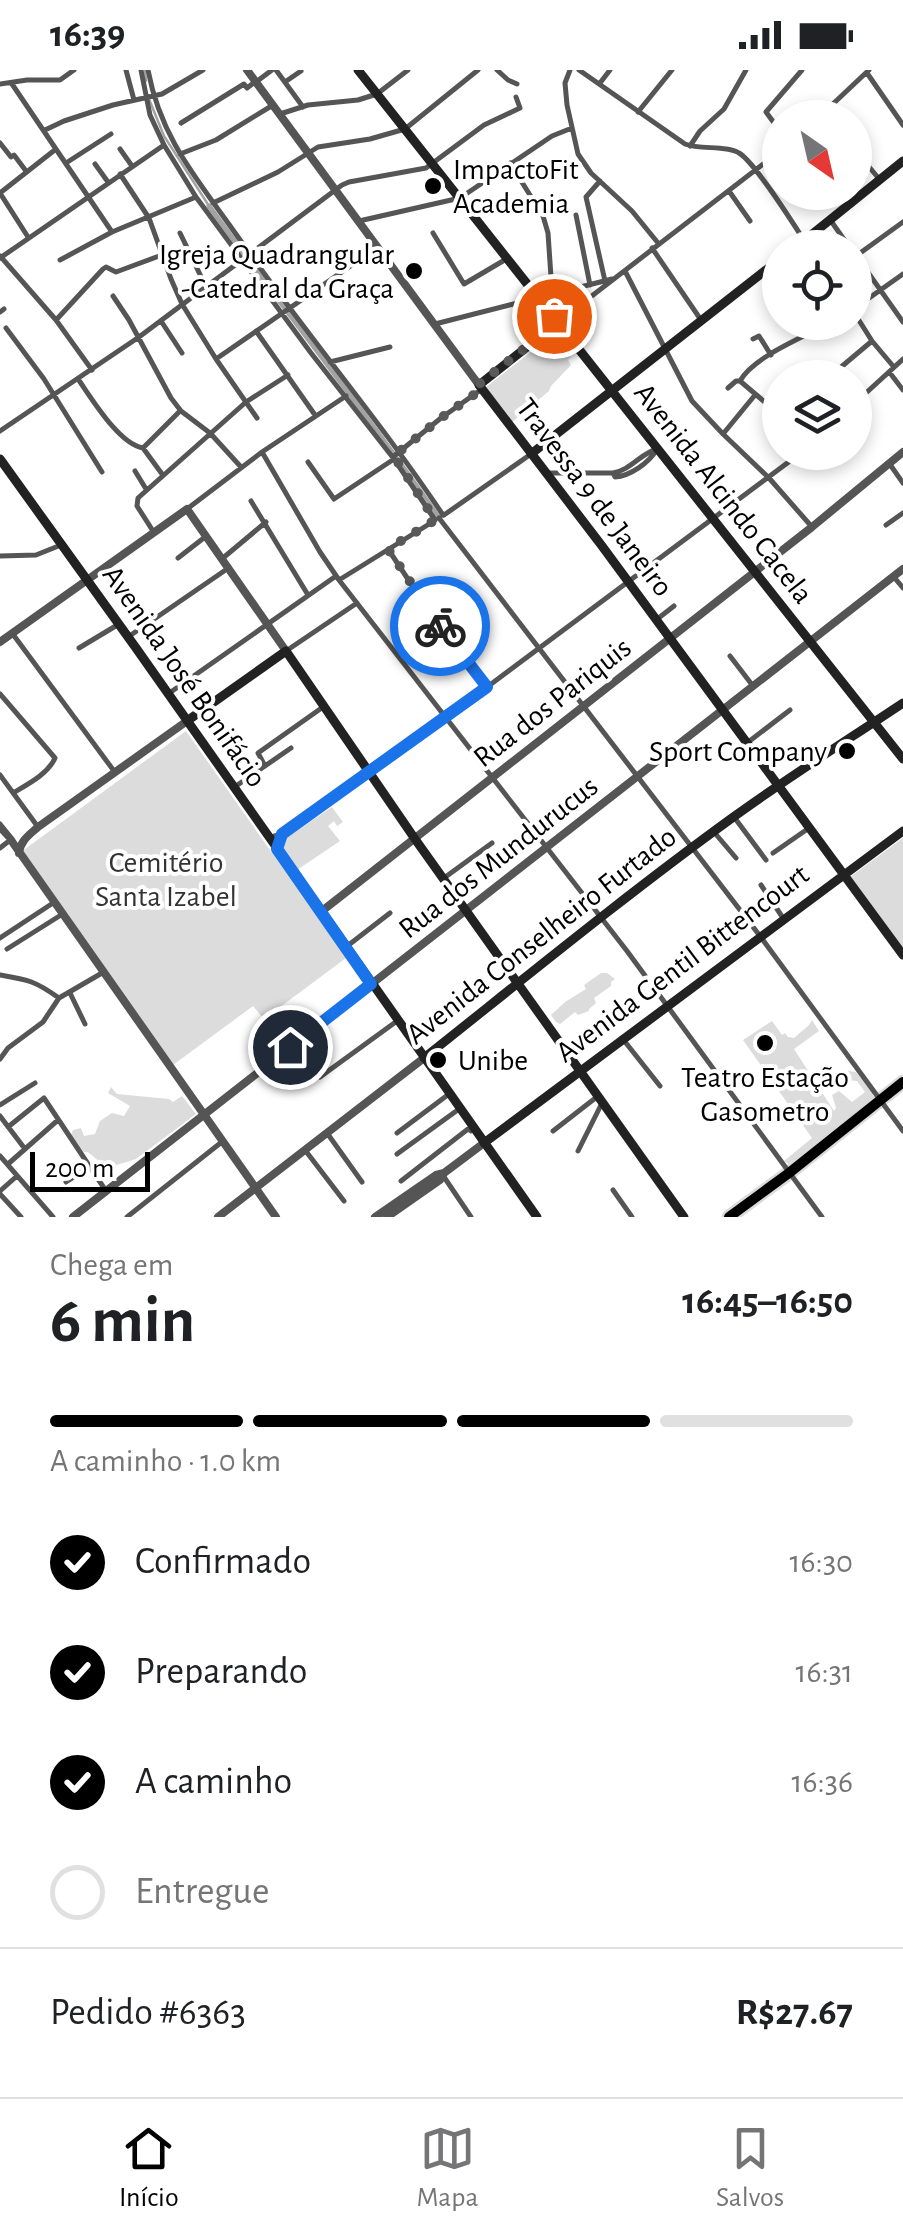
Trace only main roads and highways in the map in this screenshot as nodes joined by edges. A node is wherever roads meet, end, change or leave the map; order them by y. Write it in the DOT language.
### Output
graph roads {
  1 [pos="358,70"];
  2 [pos="903,161"];
  3 [pos="821,230"];
  4 [pos="762,273"];
  5 [pos="558,322"];
  6 [pos="612,392"];
  7 [pos="531,454"];
  8 [pos="0,459"];
  9 [pos="903,703"];
  10 [pos="186,721"];
  11 [pos="874,722"];
  12 [pos="903,759"];
  13 [pos="778,786"];
  14 [pos="903,830"];
  15 [pos="843,874"];
  16 [pos="903,955"];
  17 [pos="519,983"];
  18 [pos="424,1058"];
  19 [pos="580,1070"];
  20 [pos="903,1082"];
  21 [pos="484,1143"];
  22 [pos="537,1217"];
  23 [pos="684,1217"];
  24 [pos="729,1217"];
  1 -- 5 [label="main road, Avenida Alcindo Cacela"];
  2 -- 3 [label="main road"];
  4 -- 6 [label="main road"];
  5 -- 6 [label="main road, Avenida Alcindo Cacela"];
  5 -- 7 [label="main road, Travessa 9 de Janeiro"];
  6 -- 7 [label="main road"];
  6 -- 11 [label="main road, Avenida Alcindo Cacela"];
  7 -- 13 [label="main road, Travessa 9 de Janeiro"];
  8 -- 10 [label="main road, Avenida José Bonifácio"];
  9 -- 11 [label="main road, Avenida Conselheiro Furtado"];
  10 -- 17 [label="main road"];
  10 -- 18 [label="main road, Avenida José Bonifácio"];
  11 -- 12 [label="main road, Avenida Alcindo Cacela"];
  11 -- 13 [label="main road, Avenida Conselheiro Furtado"];
  13 -- 15 [label="main road, Travessa 9 de Janeiro"];
  13 -- 17 [label="main road, Avenida Conselheiro Furtado"];
  14 -- 15 [label="main road, Avenida Gentil Bittencourt"];
  15 -- 16 [label="main road, Travessa 9 de Janeiro"];
  15 -- 19 [label="main road, Avenida Gentil Bittencourt"];
  17 -- 18 [label="main road, Avenida Conselheiro Furtado"];
  17 -- 19 [label="main road"];
  18 -- 21 [label="main road, Avenida José Bonifácio"];
  19 -- 21 [label="main road, Avenida Gentil Bittencourt"];
  19 -- 23 [label="main road"];
  20 -- 24 [label="main road"];
  21 -- 22 [label="main road, Avenida José Bonifácio"];
}
